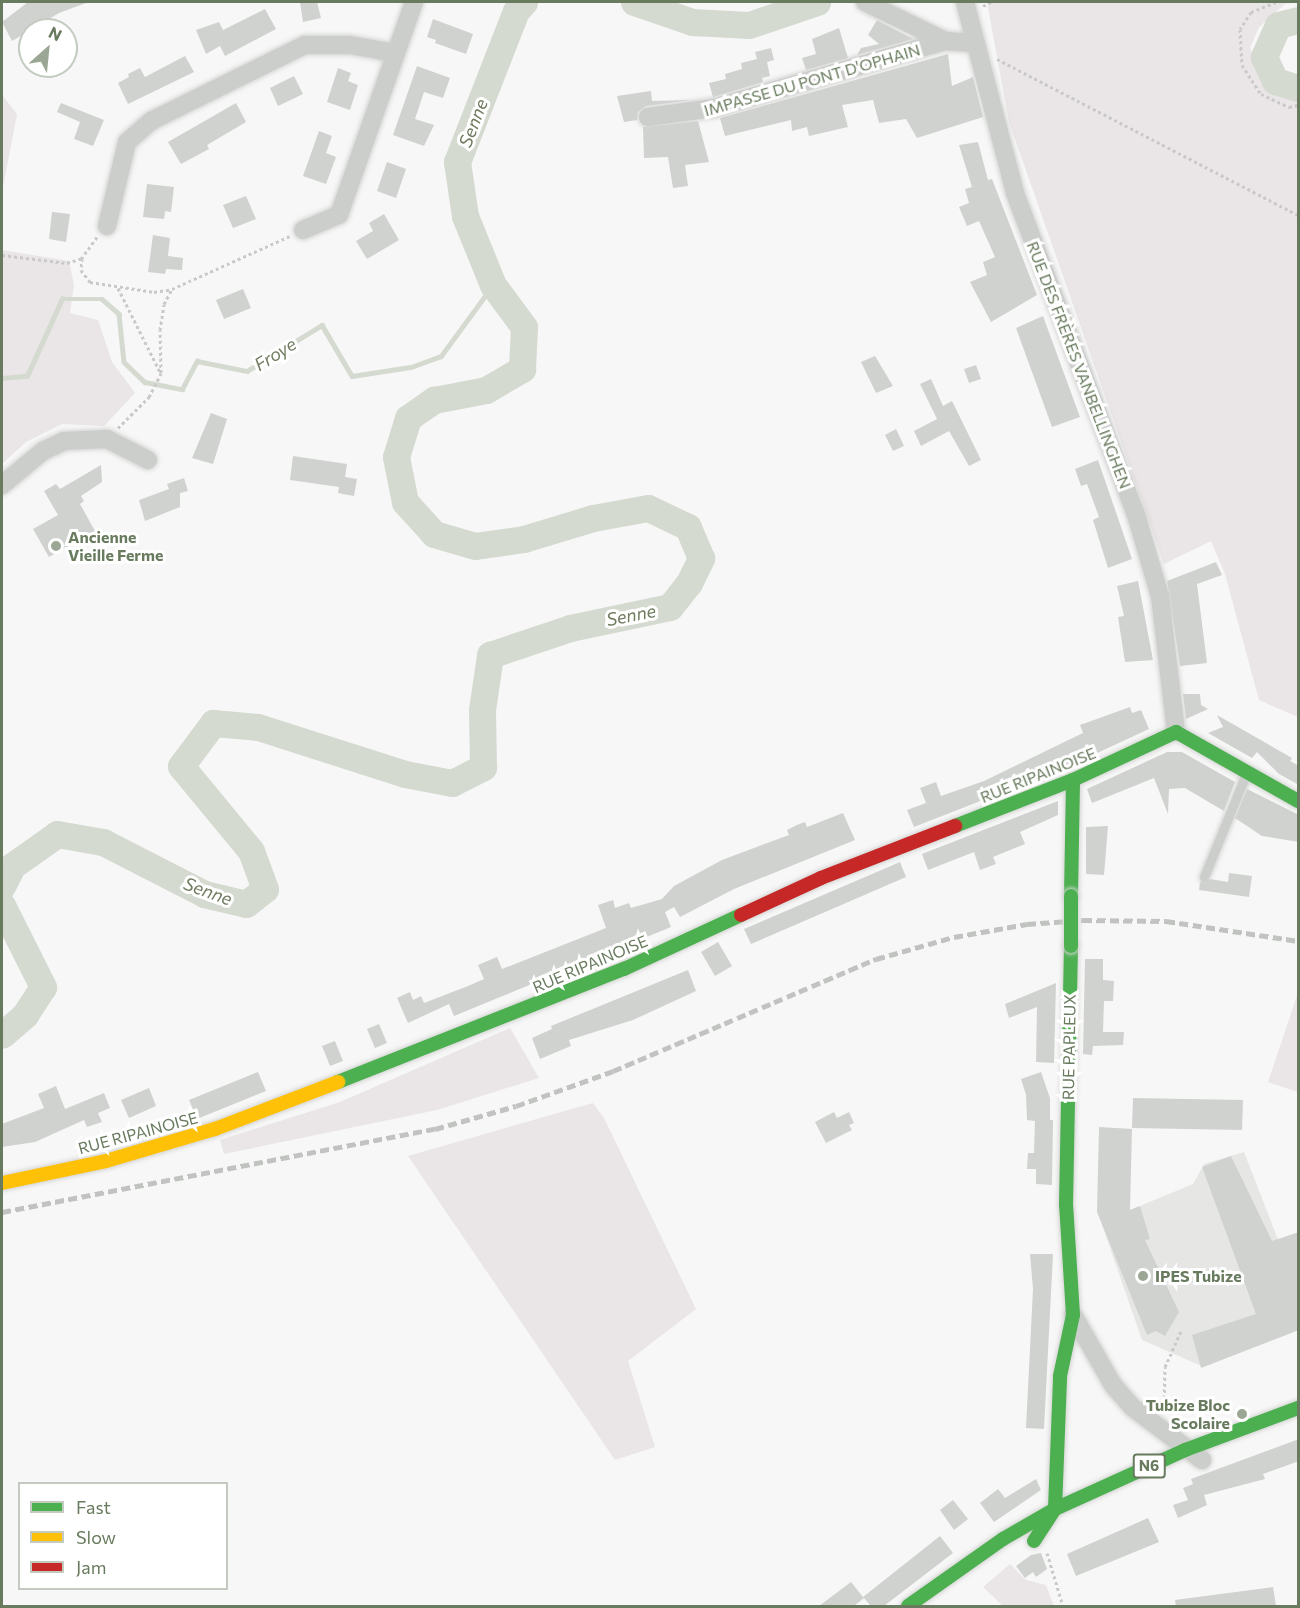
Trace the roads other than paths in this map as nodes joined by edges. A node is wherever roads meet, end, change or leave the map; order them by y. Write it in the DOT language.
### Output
graph roads {
  1 [pos="414,2"];
  2 [pos="865,2"];
  3 [pos="965,2"];
  4 [pos="945,41"];
  5 [pos="979,51"];
  6 [pos="395,53"];
  7 [pos="648,117"];
  8 [pos="107,226"];
  9 [pos="303,230"];
  10 [pos="148,460"];
  11 [pos="2,485"];
  12 [pos="1176,732"];
  13 [pos="1247,769"];
  14 [pos="1073,780"];
  15 [pos="1299,801"];
  16 [pos="1204,877"];
  17 [pos="2,1184"];
  18 [pos="1073,1315"];
  19 [pos="1299,1408"];
  20 [pos="1299,1424"];
  21 [pos="1185,1459"];
  22 [pos="1202,1460"];
  23 [pos="1165,1476"];
  24 [pos="1127,1493"];
  25 [pos="1055,1509"];
  26 [pos="1060,1527"];
  27 [pos="1038,1539"];
  28 [pos="1019,1551"];
  29 [pos="908,1606"];
  1 -- 6 [label="street"];
  2 -- 4 [label="street"];
  3 -- 5 [label="street, RUE DES FRÈRES VANBELLINGHEN"];
  4 -- 5 [label="street, IMPASSE DU PONT D'OPHAIN"];
  4 -- 7 [label="street, IMPASSE DU PONT D'OPHAIN"];
  5 -- 12 [label="street, RUE DES FRÈRES VANBELLINGHEN"];
  6 -- 8 [label="street"];
  6 -- 9 [label="street"];
  10 -- 11 [label="street"];
  12 -- 13 [label="street"];
  12 -- 14 [label="street, RUE RIPAINOISE"];
  13 -- 15 [label="street"];
  13 -- 16 [label="lane"];
  14 -- 17 [label="street, RUE RIPAINOISE"];
  14 -- 18 [label="street, RUE PAPLEUX, bridge"];
  18 -- 21 [label="street, RUE PAPLEUX"];
  18 -- 25 [label="street, RUE PAPLEUX"];
  19 -- 21 [label="street, N6"];
  20 -- 22 [label="street"];
  21 -- 22 [label="street, RUE PAPLEUX"];
  21 -- 25 [label="street, N6"];
  23 -- 24 [label="street, N6"];
  25 -- 27 [label="street"];
  25 -- 29 [label="street, N6"];
  26 -- 27 [label="street"];
  27 -- 28 [label="street"];
}
